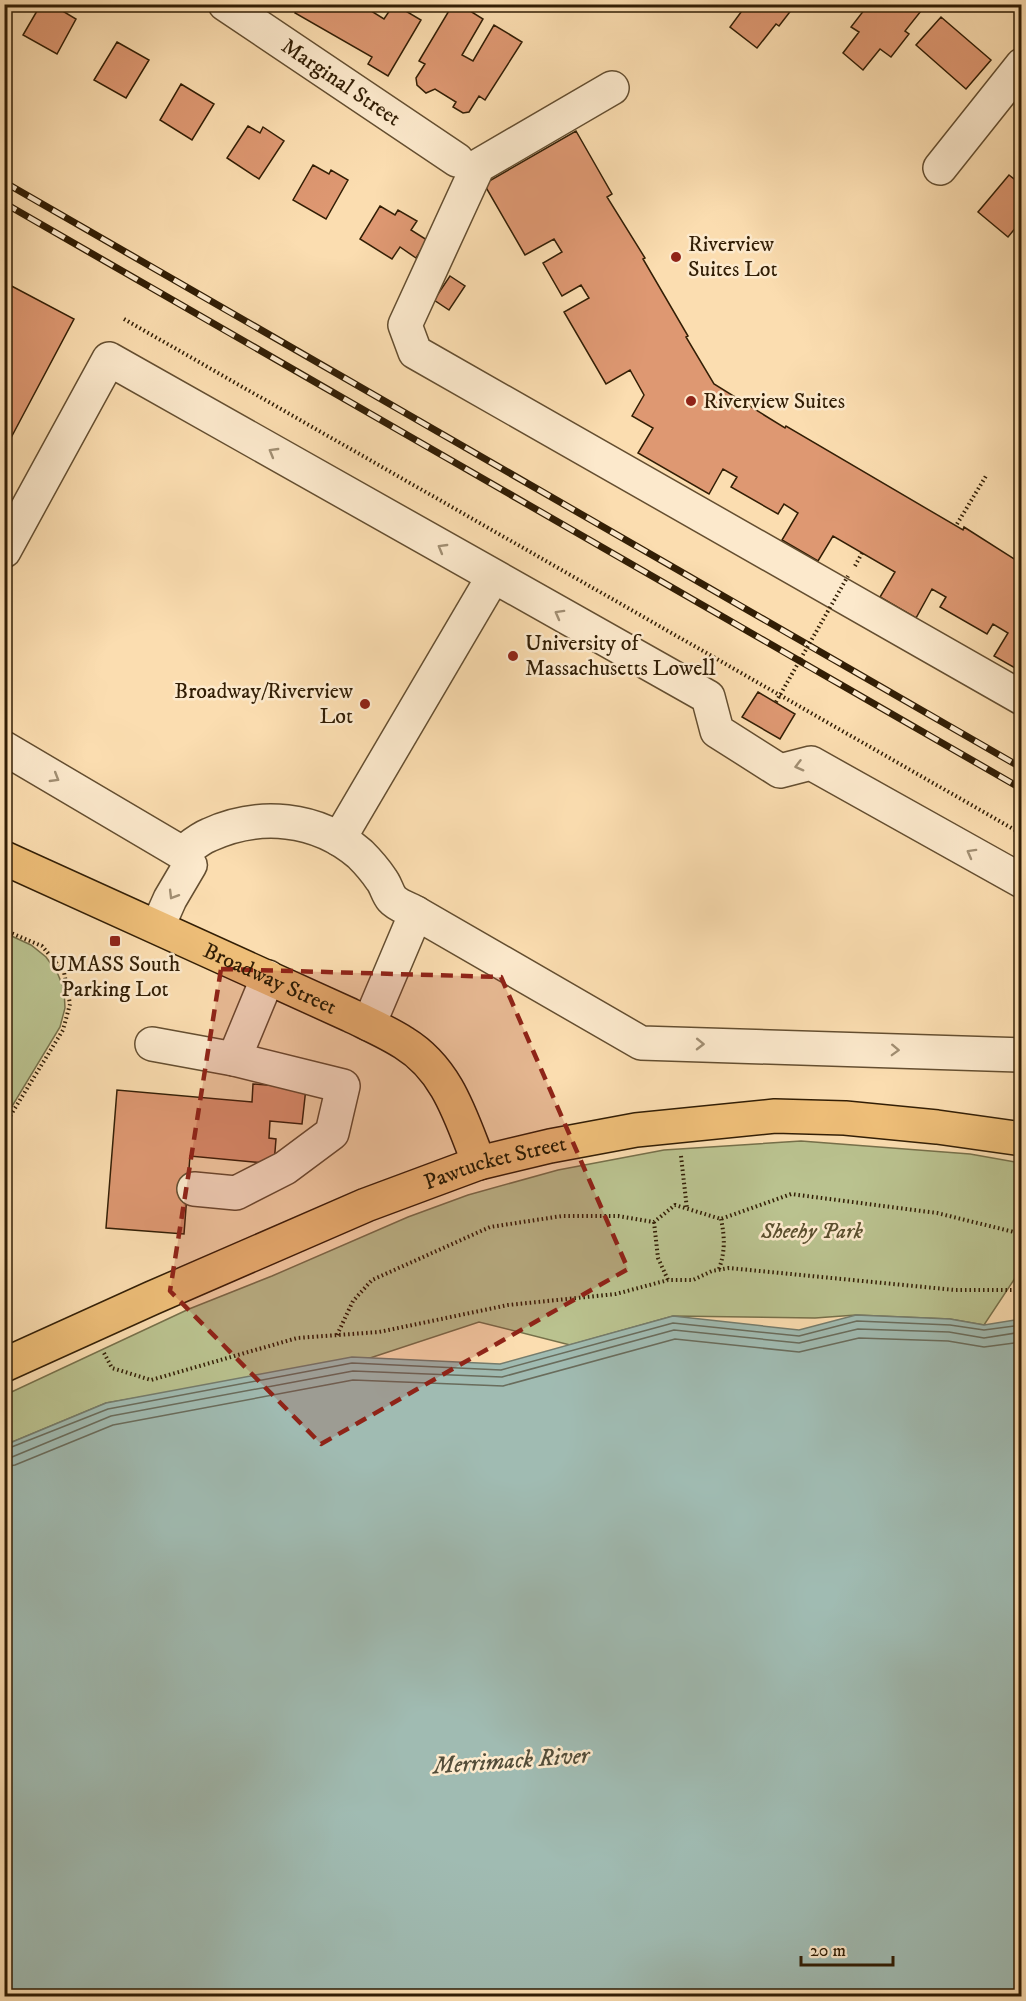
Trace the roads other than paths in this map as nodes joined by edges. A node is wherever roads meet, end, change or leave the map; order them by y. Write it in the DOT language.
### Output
graph roads {
  1 [pos="239,8"];
  2 [pos="1022,65"];
  3 [pos="612,88"];
  4 [pos="457,160"];
  5 [pos="940,168"];
  6 [pos="4,551"];
  7 [pos="493,577"];
  8 [pos="1022,698"];
  9 [pos="4,748"];
  10 [pos="339,839"];
  11 [pos="182,853"];
  12 [pos="4,858"];
  13 [pos="1022,881"];
  14 [pos="413,920"];
  15 [pos="158,926"];
  16 [pos="268,977"];
  17 [pos="367,1023"];
  18 [pos="152,1044"];
  19 [pos="1022,1055"];
  20 [pos="234,1059"];
  21 [pos="1022,1139"];
  22 [pos="479,1163"];
  23 [pos="194,1189"];
  24 [pos="4,1365"];
  1 -- 4 [label="street, Marginal Street"];
  2 -- 5 [label="street"];
  3 -- 8 [label="street"];
  7 -- 6 [label="street, one-way"];
  7 -- 10 [label="street"];
  13 -- 7 [label="street, one-way"];
  9 -- 11 [label="street, one-way"];
  10 -- 11 [label="street"];
  10 -- 14 [label="street"];
  11 -- 15 [label="street, one-way"];
  12 -- 15 [label="main road, Broadway Street"];
  14 -- 17 [label="street"];
  14 -- 19 [label="street, one-way"];
  15 -- 16 [label="main road, Broadway Street"];
  16 -- 17 [label="main road, Broadway Street"];
  16 -- 20 [label="street"];
  17 -- 22 [label="main road, Broadway Street"];
  18 -- 20 [label="street"];
  20 -- 23 [label="street"];
  21 -- 22 [label="main road, Pawtucket Street"];
  22 -- 24 [label="main road, Pawtucket Street"];
}
